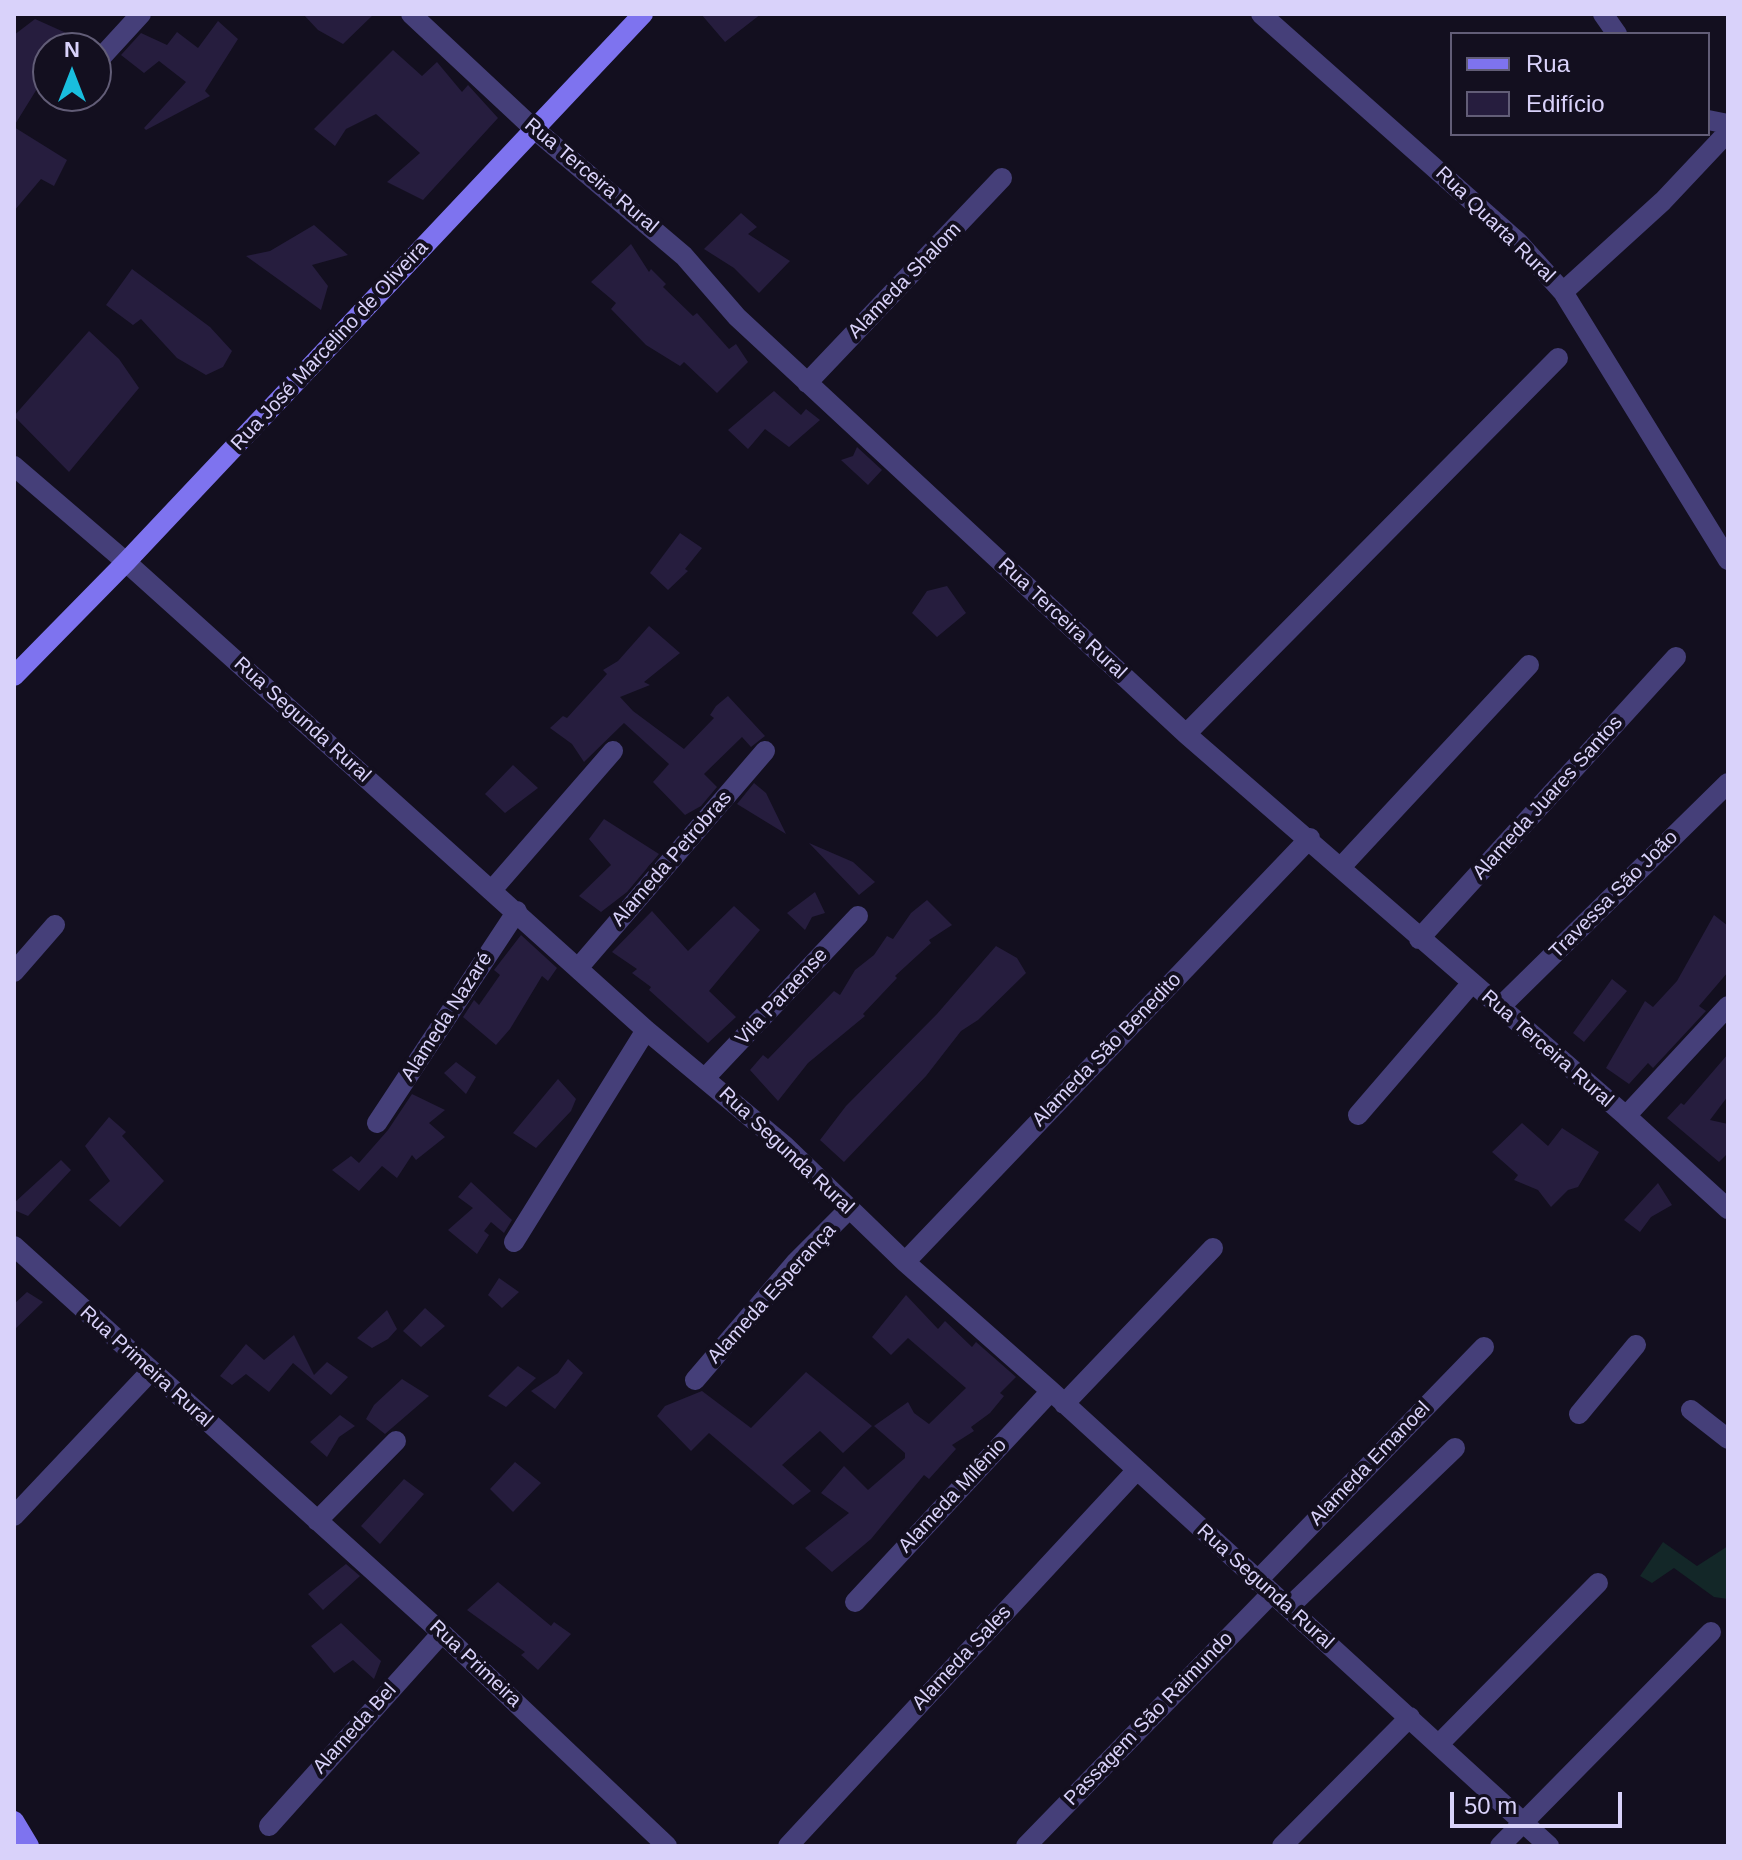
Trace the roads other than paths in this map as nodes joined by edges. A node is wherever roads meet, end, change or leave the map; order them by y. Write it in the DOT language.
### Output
graph roads {
  1 [pos="141,14"];
  2 [pos="411,14"];
  3 [pos="643,14"];
  4 [pos="1261,14"];
  5 [pos="1603,14"];
  6 [pos="1616,32"];
  7 [pos="112,46"];
  8 [pos="533,128"];
  9 [pos="1728,132"];
  10 [pos="1002,178"];
  11 [pos="1563,292"];
  12 [pos="1558,358"];
  13 [pos="807,383"];
  14 [pos="14,466"];
  15 [pos="1728,560"];
  16 [pos="126,562"];
  17 [pos="1676,657"];
  18 [pos="1529,665"];
  19 [pos="14,676"];
  20 [pos="1186,734"];
  21 [pos="613,751"];
  22 [pos="765,751"];
  23 [pos="1728,783"];
  24 [pos="1310,838"];
  25 [pos="1341,867"];
  26 [pos="492,890"];
  27 [pos="517,911"];
  28 [pos="858,916"];
  29 [pos="55,925"];
  30 [pos="1419,939"];
  31 [pos="579,967"];
  32 [pos="14,972"];
  33 [pos="1471,984"];
  34 [pos="1728,1006"];
  35 [pos="1500,1007"];
  36 [pos="646,1030"];
  37 [pos="705,1078"];
  38 [pos="1358,1115"];
  39 [pos="1626,1116"];
  40 [pos="377,1123"];
  41 [pos="1727,1207"];
  42 [pos="849,1209"];
  43 [pos="514,1242"];
  44 [pos="1213,1248"];
  45 [pos="17,1254"];
  46 [pos="905,1262"];
  47 [pos="1636,1345"];
  48 [pos="1484,1347"];
  49 [pos="150,1372"];
  50 [pos="695,1380"];
  51 [pos="1058,1397"];
  52 [pos="1691,1410"];
  53 [pos="1579,1414"];
  54 [pos="1728,1439"];
  55 [pos="396,1441"];
  56 [pos="1455,1448"];
  57 [pos="1136,1471"];
  58 [pos="279,1486"];
  59 [pos="14,1516"];
  60 [pos="317,1521"];
  61 [pos="1598,1583"];
  62 [pos="1264,1587"];
  63 [pos="855,1602"];
  64 [pos="1289,1607"];
  65 [pos="1711,1632"];
  66 [pos="442,1633"];
  67 [pos="1410,1717"];
  68 [pos="1439,1744"];
  69 [pos="14,1821"];
  70 [pos="1524,1822"];
  71 [pos="269,1826"];
  72 [pos="29,1846"];
  73 [pos="667,1846"];
  74 [pos="788,1846"];
  75 [pos="1026,1846"];
  76 [pos="1282,1846"];
  77 [pos="1500,1846"];
  78 [pos="1549,1846"];
  1 -- 7 [label="street"];
  2 -- 8 [label="street, Rua Terceira Rural"];
  3 -- 8 [label="street, Rua José Marcelino de Oliveira"];
  4 -- 11 [label="street, Rua Quarta Rural"];
  5 -- 6 [label="street"];
  8 -- 13 [label="street, Rua Terceira Rural"];
  8 -- 16 [label="street, Rua José Marcelino de Oliveira"];
  9 -- 11 [label="street"];
  10 -- 13 [label="street, Alameda Shalom"];
  11 -- 15 [label="street, Rua Quarta Rural"];
  12 -- 20 [label="street"];
  13 -- 20 [label="street, Rua Terceira Rural"];
  14 -- 16 [label="street, Rua Segunda Rural"];
  16 -- 19 [label="street, Rua José Marcelino de Oliveira"];
  16 -- 26 [label="street, Rua Segunda Rural"];
  17 -- 30 [label="street, Alameda Juares Santos"];
  18 -- 25 [label="street"];
  20 -- 24 [label="street, Rua Terceira Rural"];
  21 -- 26 [label="street"];
  22 -- 31 [label="street, Alameda Petrobras"];
  23 -- 35 [label="street, Travessa São João"];
  24 -- 25 [label="street, Rua Terceira Rural"];
  24 -- 46 [label="street, Alameda São Benedito"];
  25 -- 30 [label="street, Rua Terceira Rural"];
  26 -- 27 [label="street, Rua Segunda Rural"];
  27 -- 31 [label="street, Rua Segunda Rural"];
  27 -- 40 [label="street, Alameda Nazaré"];
  28 -- 37 [label="street, Vila Paraense"];
  29 -- 32 [label="street"];
  30 -- 33 [label="street, Rua Terceira Rural"];
  31 -- 36 [label="street, Rua Segunda Rural"];
  33 -- 35 [label="street, Rua Terceira Rural"];
  33 -- 38 [label="street"];
  34 -- 39 [label="street"];
  35 -- 39 [label="street, Rua Terceira Rural"];
  36 -- 37 [label="street, Rua Segunda Rural"];
  36 -- 43 [label="street"];
  37 -- 42 [label="street, Rua Segunda Rural"];
  39 -- 41 [label="street, Rua Terceira Rural"];
  42 -- 46 [label="street, Rua Segunda Rural"];
  42 -- 50 [label="street, Alameda Esperança"];
  44 -- 51 [label="street, Alameda Milênio"];
  45 -- 49 [label="street, Rua Primeira Rural"];
  46 -- 51 [label="street, Rua Segunda Rural"];
  47 -- 53 [label="street"];
  48 -- 62 [label="street, Alameda Emanoel"];
  49 -- 58 [label="street, Rua Primeira Rural"];
  49 -- 59 [label="street"];
  51 -- 57 [label="street, Rua Segunda Rural"];
  51 -- 63 [label="street, Alameda Milênio"];
  52 -- 54 [label="street"];
  55 -- 60 [label="street"];
  56 -- 64 [label="street"];
  57 -- 62 [label="street, Rua Segunda Rural"];
  57 -- 74 [label="street, Alameda Sales"];
  58 -- 60 [label="street, Rua Primeira"];
  60 -- 66 [label="street, Rua Primeira"];
  61 -- 68 [label="street"];
  62 -- 64 [label="street, Rua Segunda Rural"];
  62 -- 75 [label="street, Passagem São Raimundo"];
  64 -- 67 [label="street, Rua Segunda Rural"];
  65 -- 70 [label="street"];
  66 -- 71 [label="street, Alameda Bel"];
  66 -- 73 [label="street, Rua Primeira"];
  67 -- 68 [label="street, Rua Segunda Rural"];
  67 -- 76 [label="street"];
  68 -- 70 [label="street, Rua Segunda Rural"];
  69 -- 72 [label="street"];
  70 -- 77 [label="street"];
  70 -- 78 [label="street, Rua Segunda Rural"];
}
